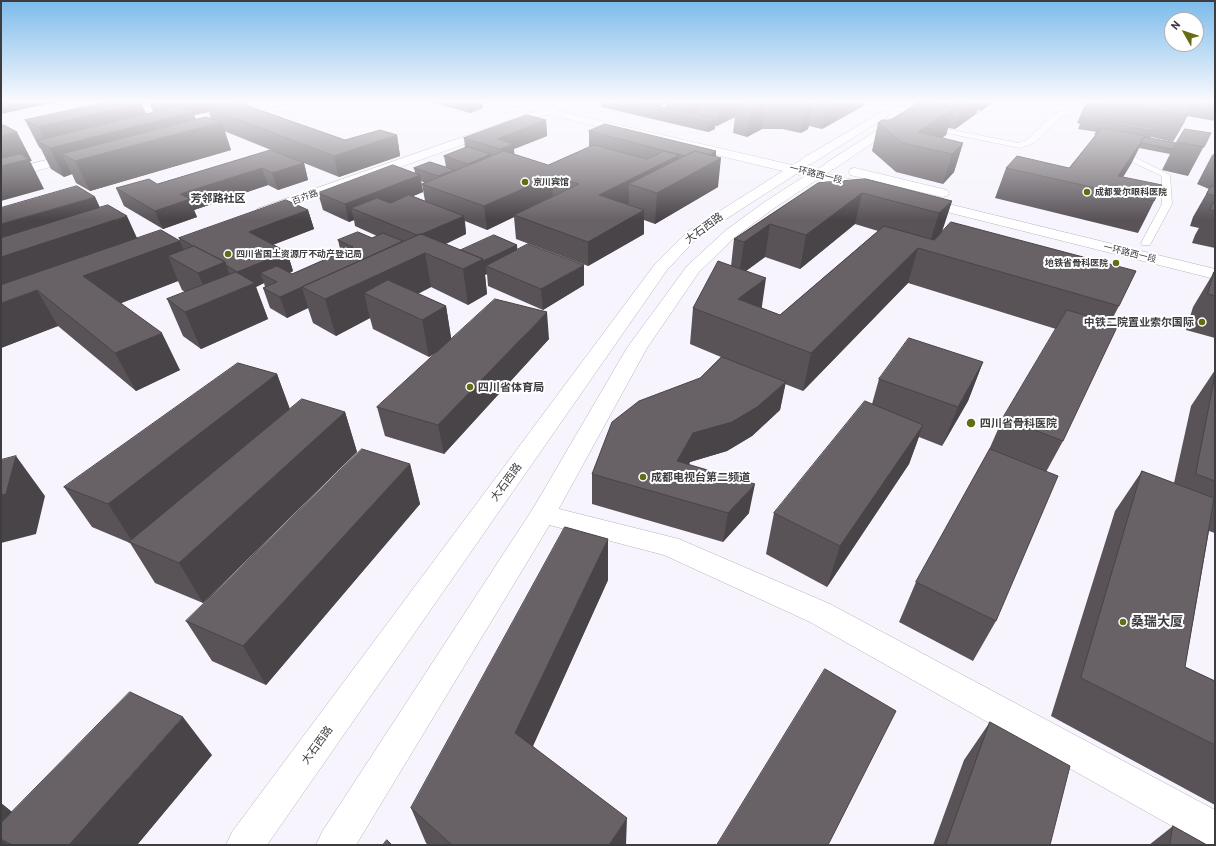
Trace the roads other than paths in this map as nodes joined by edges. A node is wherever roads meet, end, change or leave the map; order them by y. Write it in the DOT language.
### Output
graph roads {
  1 [pos="452,141"];
  2 [pos="699,141"];
  3 [pos="713,141"];
  4 [pos="848,141"];
  5 [pos="861,141"];
  6 [pos="998,141"];
  7 [pos="1030,141"];
  8 [pos="1106,145"];
  9 [pos="84,154"];
  10 [pos="812,168"];
  11 [pos="1,176"];
  12 [pos="1002,208"];
  13 [pos="249,217"];
  14 [pos="1131,240"];
  15 [pos="1153,245"];
  16 [pos="1215,274"];
  17 [pos="543,514"];
  18 [pos="1215,830"];
  19 [pos="245,845"];
  20 [pos="335,845"];
  1 -- 13 [label="main road, 百卉路"];
  2 -- 10 [label="main road, 一环路西一段"];
  3 -- 10 [label="main road, 一环路西一段"];
  4 -- 10 [label="main road"];
  5 -- 10 [label="main road"];
  6 -- 7 [label="lane"];
  8 -- 15 [label="lane"];
  9 -- 11 [label="main road"];
  10 -- 12 [label="main road, 一环路西一段"];
  10 -- 16 [label="main road, 一环路西一段"];
  10 -- 17 [label="main road, 大石西路"];
  10 -- 19 [label="main road, 大石西路"];
  14 -- 15 [label="main road, 一环路西一段"];
  17 -- 18 [label="main road"];
  17 -- 20 [label="main road, 大石西路"];
}
